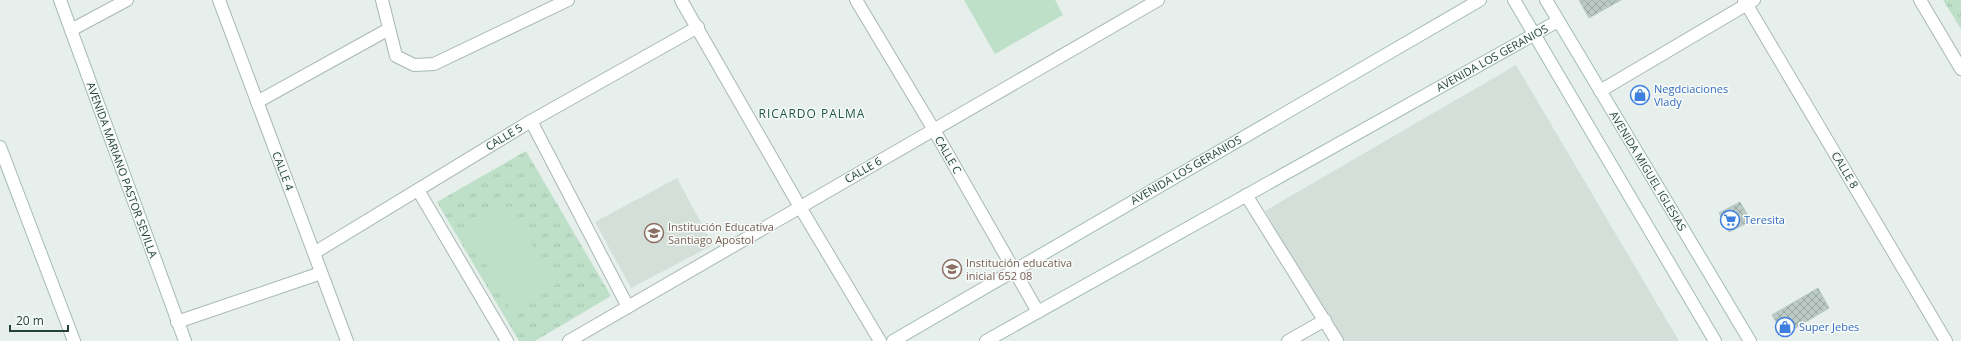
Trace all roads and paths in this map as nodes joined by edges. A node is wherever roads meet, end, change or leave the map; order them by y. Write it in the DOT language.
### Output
graph roads {
  1 [pos="60,0"];
  2 [pos="127,0"];
  3 [pos="218,0"];
  4 [pos="382,0"];
  5 [pos="568,0"];
  6 [pos="681,0"];
  7 [pos="856,0"];
  8 [pos="1158,0"];
  9 [pos="1480,0"];
  10 [pos="1514,0"];
  11 [pos="1546,0"];
  12 [pos="1920,0"];
  13 [pos="1748,2"];
  14 [pos="1558,21"];
  15 [pos="698,27"];
  16 [pos="389,29"];
  17 [pos="71,30"];
  18 [pos="1534,34"];
  19 [pos="1961,69"];
  20 [pos="1600,92"];
  21 [pos="257,102"];
  22 [pos="531,121"];
  23 [pos="934,130"];
  24 [pos="0,147"];
  25 [pos="418,190"];
  26 [pos="1246,195"];
  27 [pos="800,207"];
  28 [pos="314,253"];
  29 [pos="1014,270"];
  30 [pos="321,273"];
  31 [pos="628,307"];
  32 [pos="1038,312"];
  33 [pos="1325,320"];
  34 [pos="177,322"];
  35 [pos="74,341"];
  36 [pos="185,341"];
  37 [pos="347,341"];
  38 [pos="507,341"];
  39 [pos="569,341"];
  40 [pos="880,341"];
  41 [pos="893,341"];
  42 [pos="986,341"];
  43 [pos="1288,341"];
  44 [pos="1337,341"];
  45 [pos="1715,341"];
  46 [pos="1750,341"];
  47 [pos="1946,341"];
  1 -- 17 [label="street, AVENIDA MARIANO PASTOR SEVILLA"];
  2 -- 17 [label="street"];
  3 -- 21 [label="street, CALLE 4"];
  4 -- 16 [label="street"];
  5 -- 16 [label="street"];
  6 -- 15 [label="street"];
  7 -- 23 [label="street, CALLE C"];
  8 -- 23 [label="street, CALLE 6"];
  9 -- 29 [label="street, AVENIDA LOS GERANIOS"];
  10 -- 18 [label="street"];
  11 -- 14 [label="street, AVENIDA MIGUEL IGLESIAS"];
  12 -- 19 [label="street"];
  13 -- 20 [label="street"];
  13 -- 47 [label="street, CALLE 8"];
  14 -- 18 [label="street, AVENIDA LOS GERANIOS"];
  14 -- 20 [label="street, AVENIDA MIGUEL IGLESIAS"];
  15 -- 22 [label="street, CALLE 5"];
  15 -- 27 [label="street"];
  16 -- 21 [label="street"];
  17 -- 34 [label="street, AVENIDA MARIANO PASTOR SEVILLA"];
  18 -- 26 [label="street, AVENIDA LOS GERANIOS"];
  18 -- 45 [label="street"];
  20 -- 46 [label="street, AVENIDA MIGUEL IGLESIAS"];
  21 -- 28 [label="street, CALLE 4"];
  22 -- 25 [label="street, CALLE 5"];
  22 -- 31 [label="street"];
  23 -- 27 [label="street, CALLE 6"];
  23 -- 29 [label="street, CALLE C"];
  24 -- 35 [label="street"];
  25 -- 28 [label="street, CALLE 5"];
  25 -- 38 [label="street"];
  26 -- 32 [label="street, AVENIDA LOS GERANIOS"];
  26 -- 33 [label="street"];
  27 -- 31 [label="street, CALLE 6"];
  27 -- 40 [label="street"];
  28 -- 30 [label="street, CALLE 4"];
  29 -- 32 [label="street, CALLE C"];
  29 -- 41 [label="street, AVENIDA LOS GERANIOS"];
  30 -- 34 [label="street"];
  30 -- 37 [label="street, CALLE 4"];
  31 -- 39 [label="street, CALLE 6"];
  32 -- 42 [label="street, AVENIDA LOS GERANIOS"];
  33 -- 43 [label="street"];
  33 -- 44 [label="street"];
  34 -- 36 [label="street, AVENIDA MARIANO PASTOR SEVILLA"];
}
